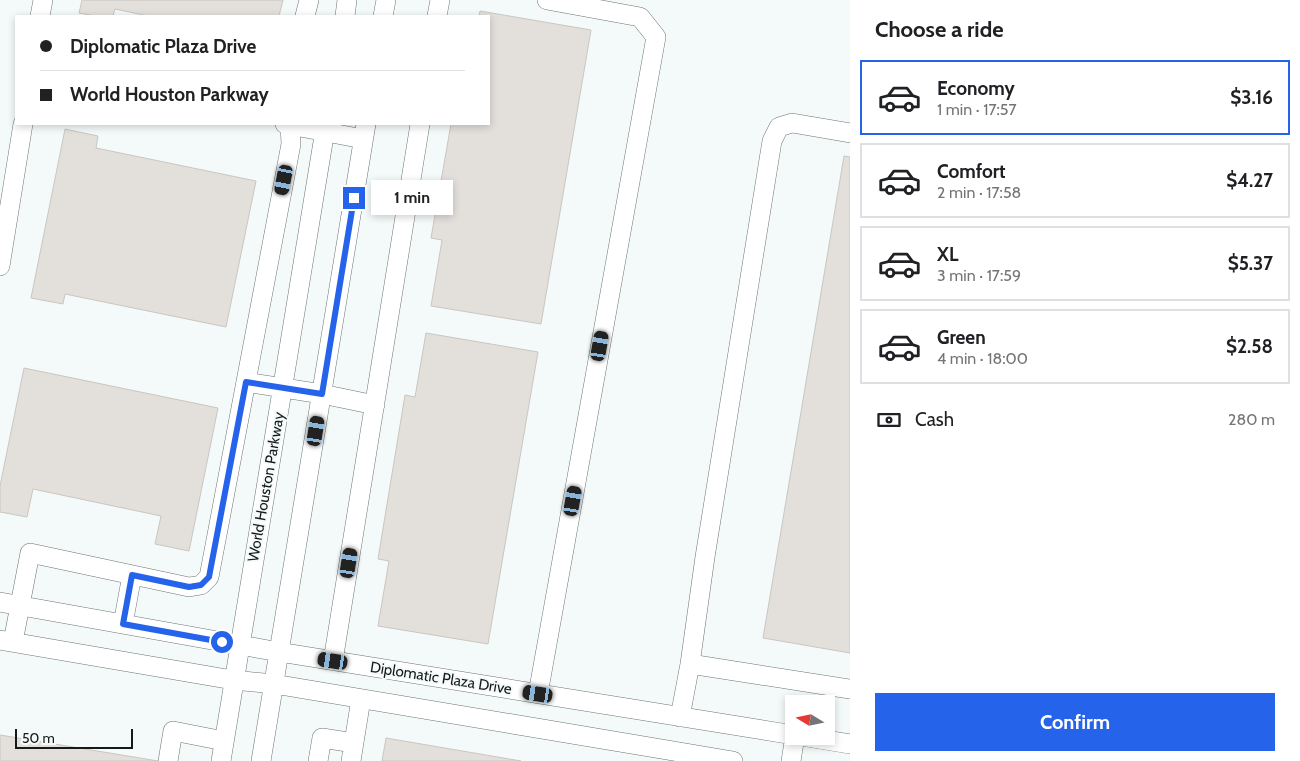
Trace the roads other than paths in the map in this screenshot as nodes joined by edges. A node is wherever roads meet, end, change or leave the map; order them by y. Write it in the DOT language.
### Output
graph roads {
  1 [pos="43,0"];
  2 [pos="309,0"];
  3 [pos="347,0"];
  4 [pos="386,0"];
  5 [pos="440,0"];
  6 [pos="547,0"];
  7 [pos="40,15"];
  8 [pos="305,15"];
  9 [pos="344,15"];
  10 [pos="383,15"];
  11 [pos="437,15"];
  12 [pos="23,125"];
  13 [pos="288,125"];
  14 [pos="298,125"];
  15 [pos="420,125"];
  16 [pos="326,128"];
  17 [pos="364,131"];
  18 [pos="850,133"];
  19 [pos="4,220"];
  20 [pos="0,266"];
  21 [pos="246,382"];
  22 [pos="282,388"];
  23 [pos="322,394"];
  24 [pos="375,405"];
  25 [pos="132,575"];
  26 [pos="0,602"];
  27 [pos="19,606"];
  28 [pos="123,624"];
  29 [pos="7,641"];
  30 [pos="239,644"];
  31 [pos="279,652"];
  32 [pos="333,661"];
  33 [pos="690,664"];
  34 [pos="234,680"];
  35 [pos="274,684"];
  36 [pos="850,689"];
  37 [pos="538,694"];
  38 [pos="361,699"];
  39 [pos="680,717"];
  40 [pos="785,734"];
  41 [pos="224,741"];
  42 [pos="835,742"];
  43 [pos="850,744"];
  44 [pos="793,745"];
  45 [pos="353,752"];
  46 [pos="168,761"];
  47 [pos="221,761"];
  48 [pos="261,761"];
  49 [pos="318,761"];
  50 [pos="733,761"];
  51 [pos="790,761"];
  1 -- 7 [label="street"];
  2 -- 8 [label="street"];
  3 -- 9 [label="street"];
  4 -- 10 [label="street"];
  5 -- 11 [label="street"];
  6 -- 37 [label="street"];
  12 -- 19 [label="street"];
  13 -- 21 [label="street"];
  14 -- 16 [label="street"];
  15 -- 24 [label="street"];
  16 -- 17 [label="street"];
  16 -- 22 [label="street, World Houston Parkway"];
  17 -- 23 [label="street"];
  18 -- 33 [label="street"];
  19 -- 20 [label="street"];
  21 -- 22 [label="street"];
  21 -- 25 [label="street"];
  22 -- 23 [label="street"];
  22 -- 30 [label="street, World Houston Parkway"];
  23 -- 24 [label="street"];
  23 -- 31 [label="street"];
  24 -- 32 [label="street"];
  25 -- 27 [label="street"];
  25 -- 28 [label="street"];
  26 -- 27 [label="street, Diplomatic Plaza Drive"];
  27 -- 28 [label="street, Diplomatic Plaza Drive"];
  27 -- 29 [label="street"];
  28 -- 30 [label="street, Diplomatic Plaza Drive"];
  29 -- 34 [label="street"];
  30 -- 31 [label="street, Diplomatic Plaza Drive"];
  30 -- 34 [label="street, World Houston Parkway"];
  31 -- 32 [label="street, Diplomatic Plaza Drive"];
  31 -- 35 [label="street"];
  32 -- 37 [label="street, Diplomatic Plaza Drive"];
  33 -- 36 [label="street"];
  33 -- 39 [label="street"];
  34 -- 35 [label="street"];
  34 -- 41 [label="street, World Houston Parkway"];
  35 -- 38 [label="street"];
  35 -- 48 [label="street"];
  37 -- 39 [label="street, Diplomatic Plaza Drive"];
  38 -- 45 [label="street"];
  38 -- 50 [label="street"];
  39 -- 40 [label="street, Diplomatic Plaza Drive"];
  41 -- 46 [label="street"];
  41 -- 47 [label="street, World Houston Parkway"];
  42 -- 43 [label="street"];
  44 -- 51 [label="street"];
  45 -- 49 [label="street"];
}
